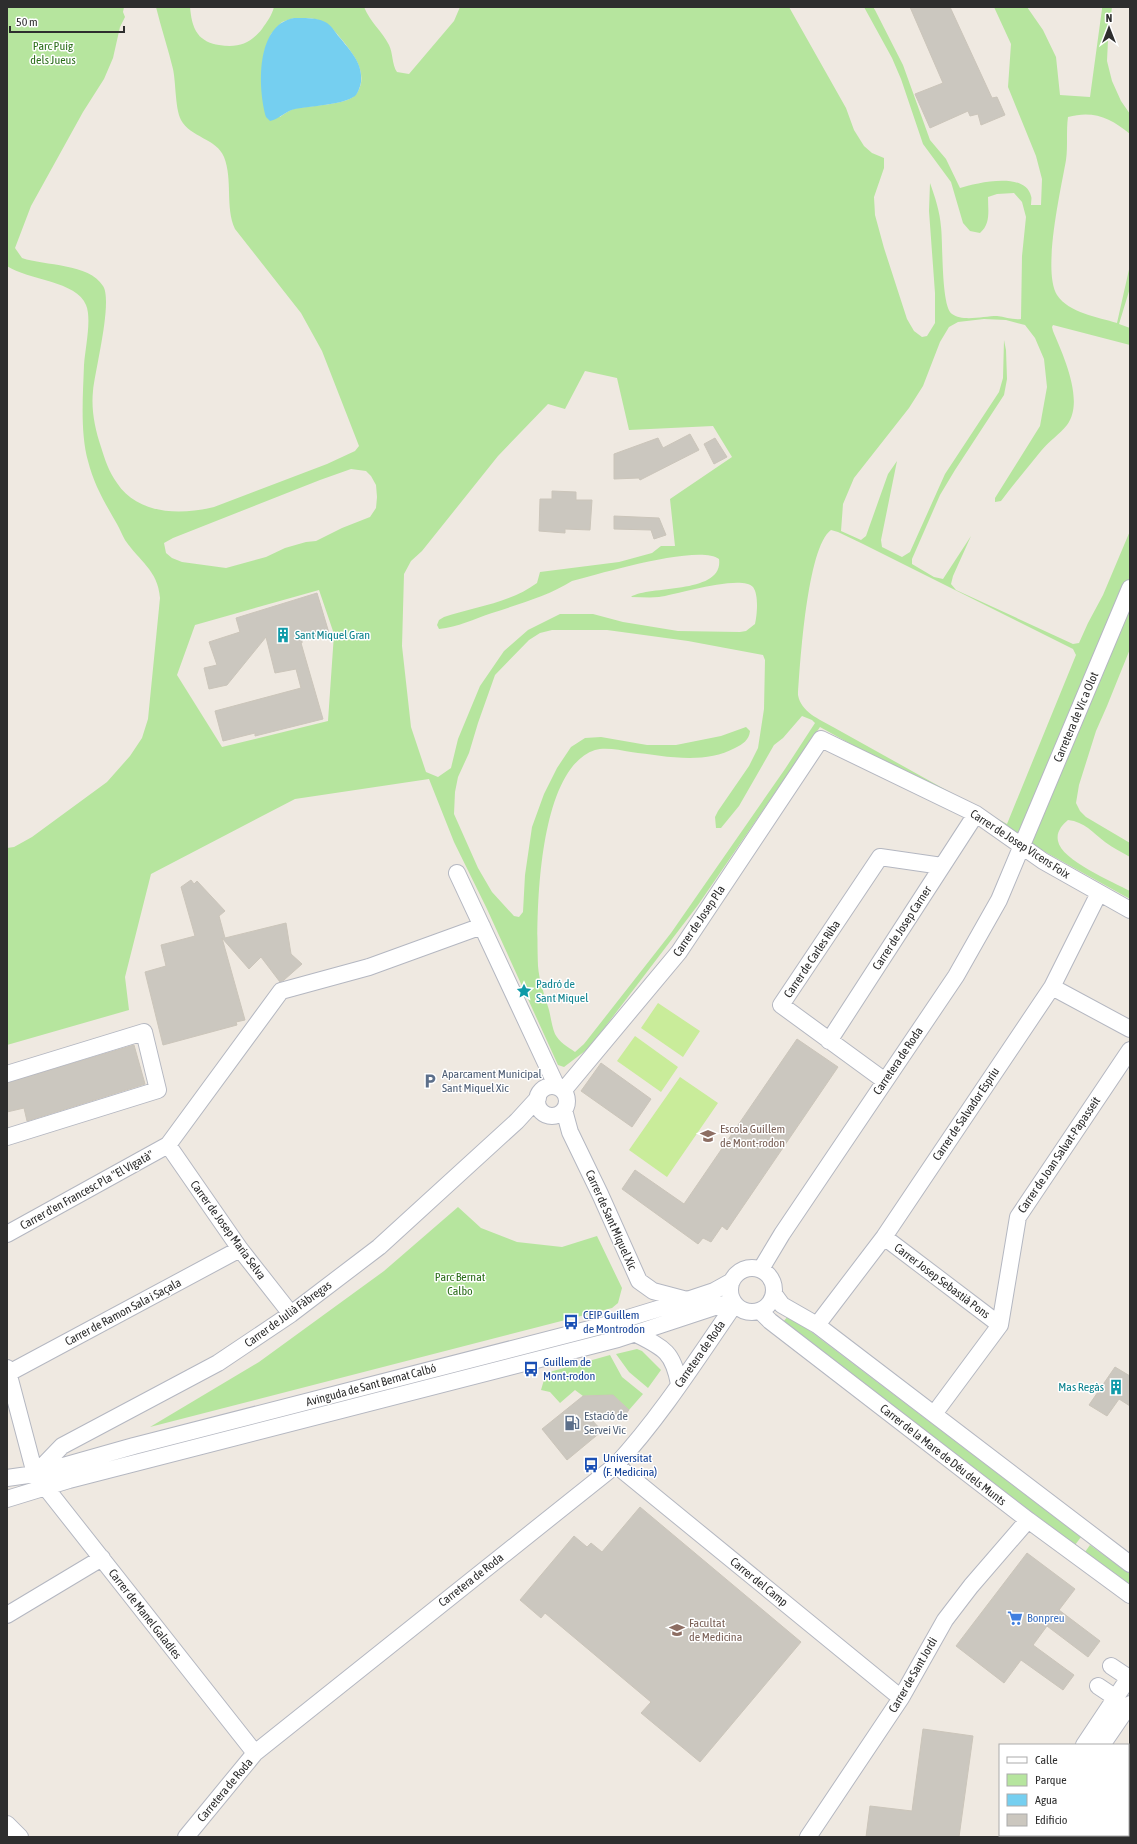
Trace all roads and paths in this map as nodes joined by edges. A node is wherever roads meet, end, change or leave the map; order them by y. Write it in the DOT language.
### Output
graph roads {
  1 [pos="1130,588"];
  2 [pos="821,739"];
  3 [pos="976,814"];
  4 [pos="1021,845"];
  5 [pos="942,866"];
  6 [pos="457,873"];
  7 [pos="1099,893"];
  8 [pos="1130,910"];
  9 [pos="482,926"];
  10 [pos="1052,987"];
  11 [pos="1130,1029"];
  12 [pos="829,1041"];
  13 [pos="1130,1050"];
  14 [pos="7,1074"];
  15 [pos="885,1081"];
  16 [pos="550,1092"];
  17 [pos="564,1110"];
  18 [pos="549,1116"];
  19 [pos="517,1121"];
  20 [pos="7,1137"];
  21 [pos="168,1145"];
  22 [pos="7,1234"];
  23 [pos="884,1237"];
  24 [pos="240,1249"];
  25 [pos="761,1269"];
  26 [pos="732,1281"];
  27 [pos="774,1294"];
  28 [pos="687,1300"];
  29 [pos="734,1303"];
  30 [pos="760,1311"];
  31 [pos="291,1314"];
  32 [pos="1000,1324"];
  33 [pos="818,1325"];
  34 [pos="636,1334"];
  35 [pos="8,1372"];
  36 [pos="679,1384"];
  37 [pos="934,1414"];
  38 [pos="616,1465"];
  39 [pos="35,1474"];
  40 [pos="7,1478"];
  41 [pos="46,1486"];
  42 [pos="7,1499"];
  43 [pos="1028,1520"];
  44 [pos="102,1558"];
  45 [pos="1130,1564"];
  46 [pos="1130,1595"];
  47 [pos="7,1615"];
  48 [pos="1111,1666"];
  49 [pos="1129,1677"];
  50 [pos="1098,1686"];
  51 [pos="901,1698"];
  52 [pos="1123,1701"];
  53 [pos="1085,1744"];
  54 [pos="1102,1744"];
  55 [pos="255,1754"];
  56 [pos="7,1824"];
  57 [pos="20,1837"];
  58 [pos="186,1837"];
  59 [pos="808,1837"];
  1 -- 4 [label="street, Carretera de Vic a Olot"];
  2 -- 3 [label="street, Carrer de Josep Vicens Foix"];
  2 -- 16 [label="street, Carrer de Josep Pla"];
  3 -- 4 [label="street, Carrer de Josep Vicens Foix"];
  3 -- 5 [label="street, Carrer de Josep Carner"];
  4 -- 7 [label="street, Carrer de Josep Vicens Foix"];
  4 -- 15 [label="street, Carretera de Roda"];
  5 -- 12 [label="street, Carrer de Josep Carner"];
  5 -- 12 [label="street, Carrer de Carles Riba"];
  6 -- 9 [label="street"];
  7 -- 8 [label="street, Carrer de Josep Vicens Foix"];
  7 -- 10 [label="street, Carrer de Salvador Espriu"];
  9 -- 16 [label="street"];
  9 -- 21 [label="street"];
  10 -- 11 [label="street"];
  10 -- 23 [label="street, Carrer de Salvador Espriu"];
  12 -- 15 [label="street, Carrer de Carles Riba"];
  13 -- 32 [label="street, Carrer de Joan Salvat-Papasseit"];
  14 -- 20 [label="street"];
  15 -- 25 [label="street, Carretera de Roda"];
  16 -- 17 [label="street, Carrer de Sant Miquel Xic"];
  16 -- 18 [label="street"];
  16 -- 19 [label="street, Carrer de Julià Fàbregas"];
  17 -- 18 [label="street"];
  17 -- 28 [label="street, Carrer de Sant Miquel Xic"];
  18 -- 19 [label="street"];
  19 -- 31 [label="street, Carrer de Julià Fàbregas"];
  21 -- 22 [label="street, Carrer d'en Francesc Pla \"El Vigatà\""];
  21 -- 24 [label="street, Carrer de Josep Maria Selva"];
  23 -- 32 [label="street, Carrer Josep Sebastià Pons"];
  23 -- 33 [label="street, Carrer de Salvador Espriu"];
  24 -- 31 [label="street, Carrer de Josep Maria Selva"];
  24 -- 35 [label="street, Carrer de Ramon Sala i Saçala"];
  25 -- 26 [label="street"];
  25 -- 27 [label="street"];
  26 -- 28 [label="street, Avinguda de Sant Bernat Calbó"];
  26 -- 29 [label="street"];
  27 -- 30 [label="street"];
  27 -- 33 [label="street"];
  28 -- 39 [label="street, Avinguda de Sant Bernat Calbó"];
  29 -- 30 [label="street"];
  29 -- 34 [label="street, Avinguda de Sant Bernat Calbó"];
  29 -- 36 [label="street, Carretera de Roda"];
  30 -- 43 [label="street, Carrer de la Mare de Déu dels Munts"];
  31 -- 39 [label="street, Carrer de Julià Fàbregas"];
  32 -- 37 [label="street, Carrer de Joan Salvat-Papasseit"];
  33 -- 37 [label="street"];
  34 -- 36 [label="street"];
  34 -- 41 [label="street, Avinguda de Sant Bernat Calbó"];
  35 -- 39 [label="street"];
  36 -- 38 [label="street, Carretera de Roda"];
  37 -- 45 [label="street"];
  38 -- 51 [label="street, Carrer del Camp"];
  38 -- 55 [label="street, Carretera de Roda"];
  39 -- 40 [label="street, Avinguda de Sant Bernat Calbó"];
  39 -- 41 [label="street, Carrer de Manel Galadies"];
  41 -- 42 [label="street, Avinguda de Sant Bernat Calbó"];
  41 -- 44 [label="street, Carrer de Manel Galadies"];
  43 -- 46 [label="street, Carrer de la Mare de Déu dels Munts"];
  43 -- 51 [label="street, Carrer de Sant Jordi"];
  44 -- 47 [label="street"];
  44 -- 55 [label="street, Carrer de Manel Galadies"];
  48 -- 49 [label="street"];
  49 -- 52 [label="street"];
  50 -- 52 [label="street"];
  51 -- 59 [label="street, Carrer de Sant Jordi"];
  52 -- 53 [label="street"];
  52 -- 54 [label="street"];
  55 -- 58 [label="street, Carretera de Roda"];
  56 -- 57 [label="street"];
}
